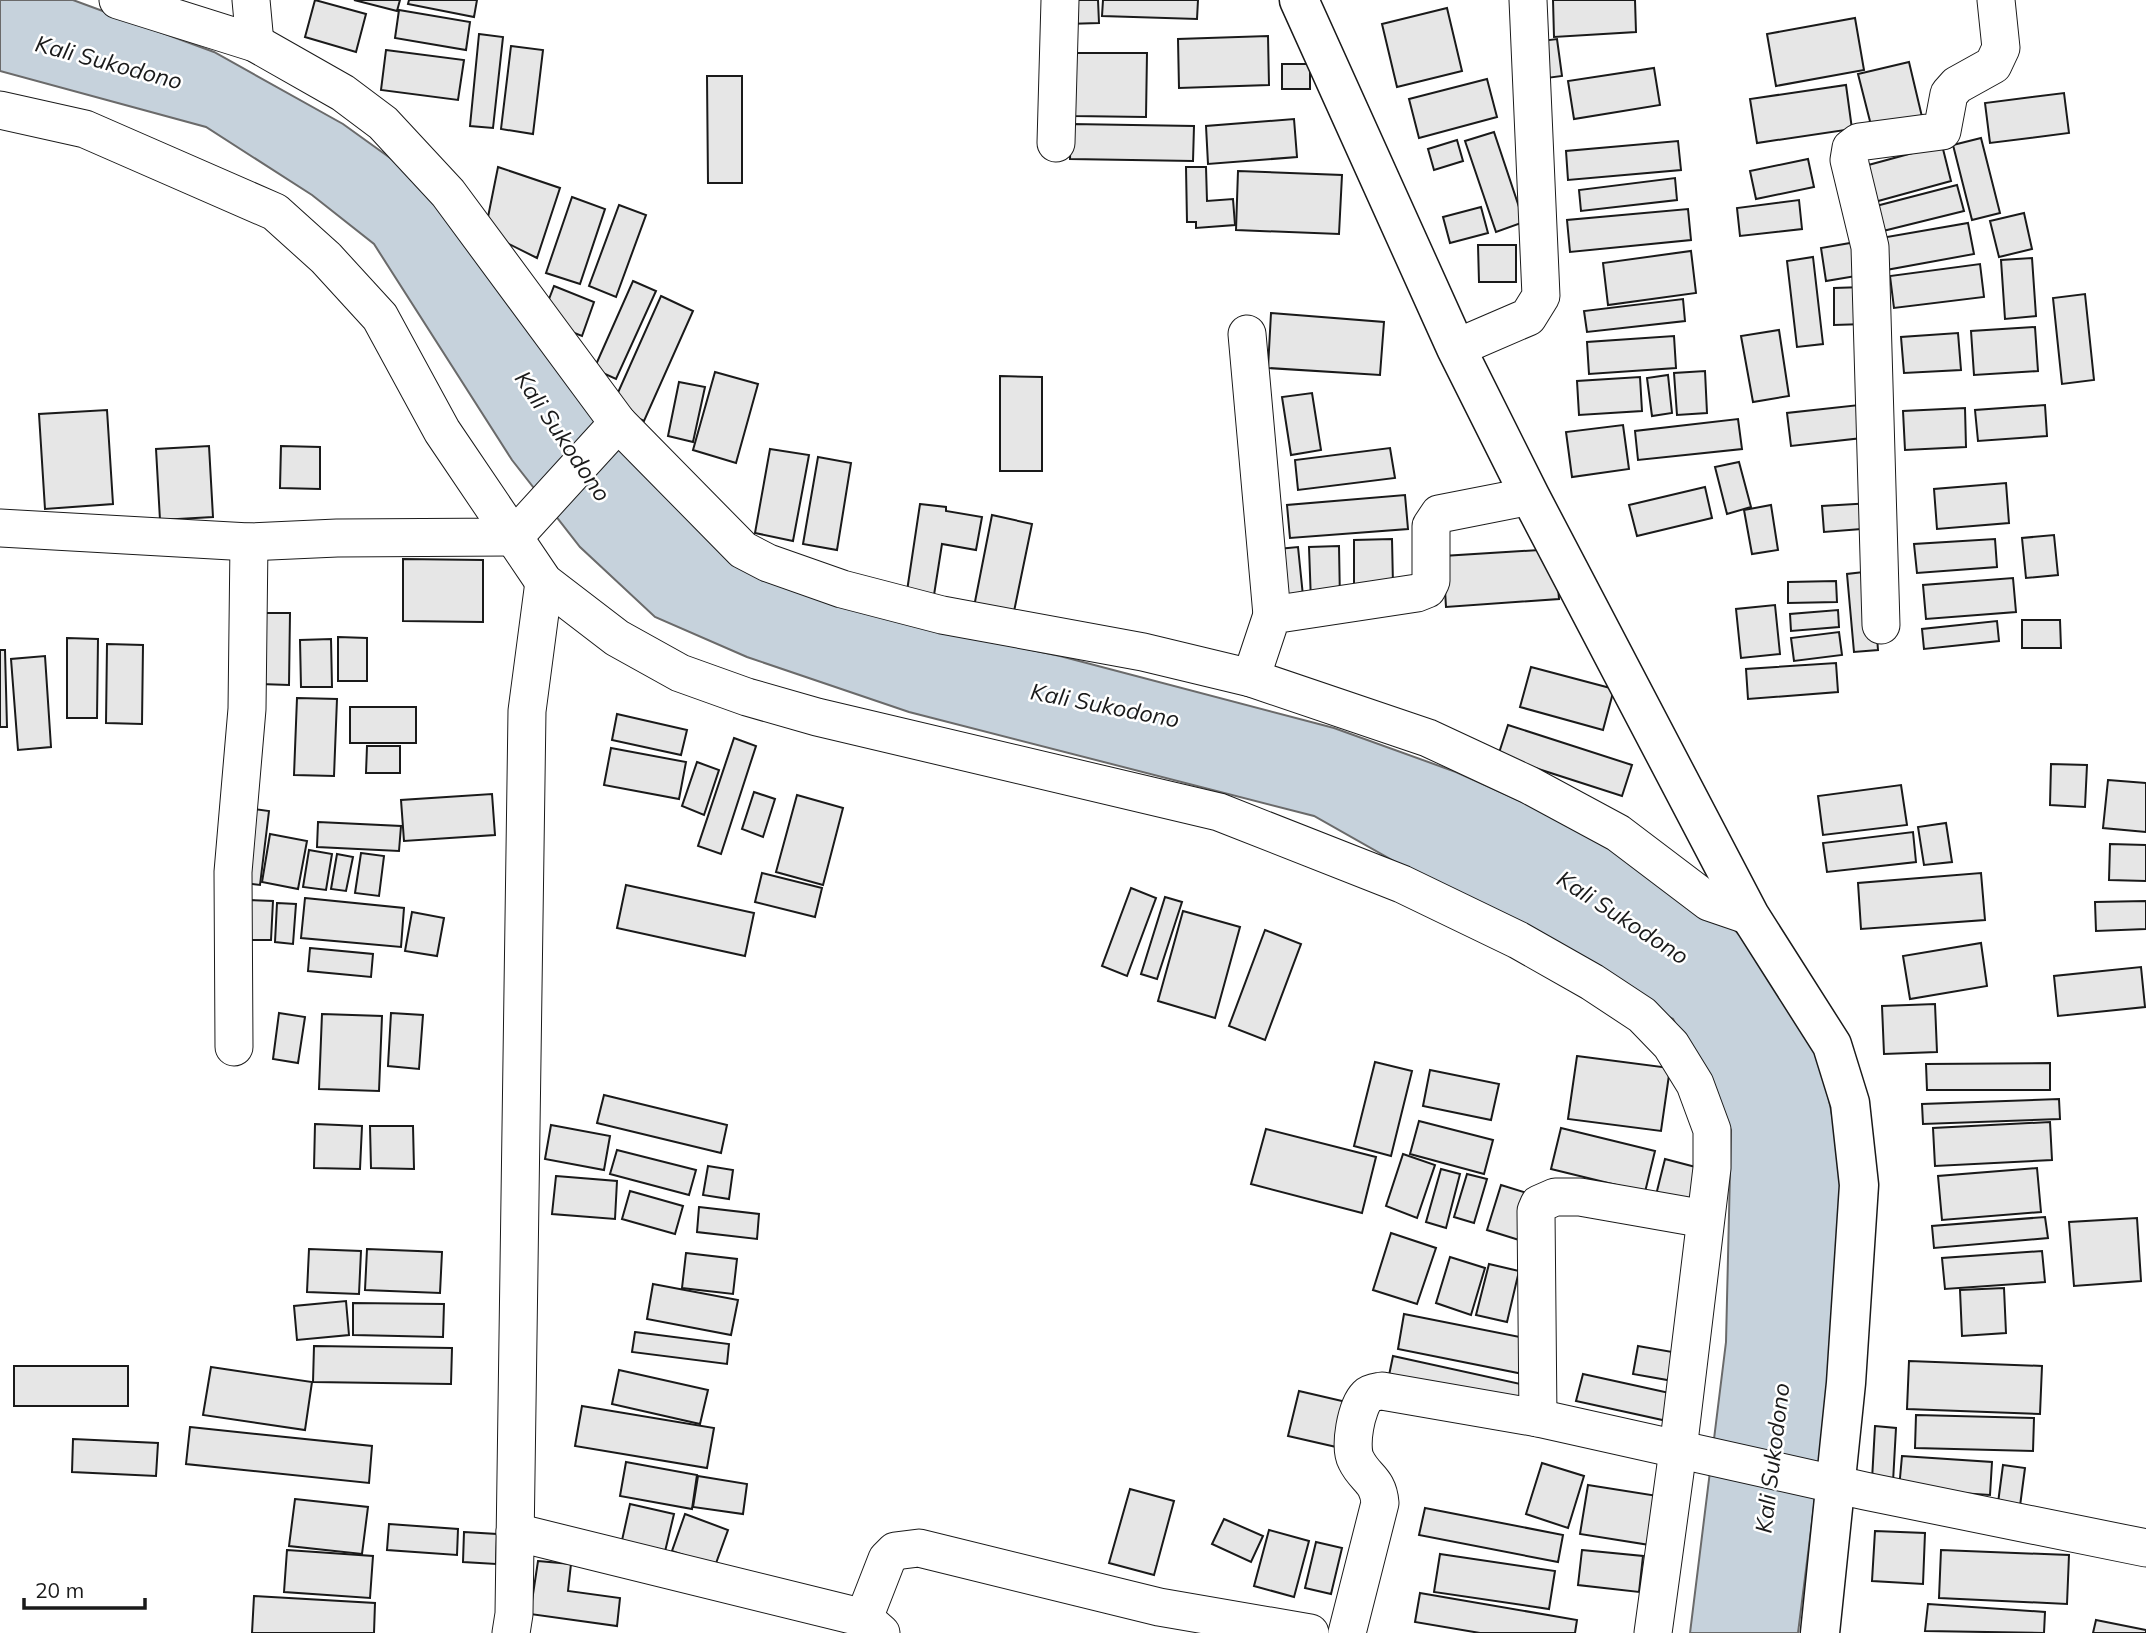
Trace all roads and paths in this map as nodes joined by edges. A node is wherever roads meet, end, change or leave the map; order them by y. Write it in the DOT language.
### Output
graph roads {
  1 [pos="118,0"];
  2 [pos="251,0"];
  3 [pos="1060,0"];
  4 [pos="1299,0"];
  5 [pos="1528,0"];
  6 [pos="1996,0"];
  7 [pos="255,43"];
  8 [pos="0,110"];
  9 [pos="1056,144"];
  10 [pos="1247,334"];
  11 [pos="1456,348"];
  12 [pos="615,428"];
  13 [pos="1530,496"];
  14 [pos="0,528"];
  15 [pos="514,537"];
  16 [pos="249,542"];
  17 [pos="544,582"];
  18 [pos="1272,615"];
  19 [pos="1881,625"];
  20 [pos="1251,678"];
  21 [pos="1750,916"];
  22 [pos="234,1047"];
  23 [pos="1705,1219"];
  24 [pos="1538,1418"];
  25 [pos="1690,1452"];
  26 [pos="1826,1481"];
  27 [pos="515,1532"];
  28 [pos="2146,1548"];
  29 [pos="872,1625"];
  30 [pos="511,1633"];
  31 [pos="1310,1633"];
  32 [pos="1347,1633"];
  33 [pos="1653,1633"];
  34 [pos="1820,1633"];
  1 -- 7 [label="street"];
  2 -- 7 [label="street"];
  3 -- 9 [label="street"];
  4 -- 11 [label="main road"];
  5 -- 11 [label="street"];
  6 -- 19 [label="street"];
  7 -- 12 [label="street"];
  8 -- 15 [label="street"];
  10 -- 18 [label="street"];
  11 -- 13 [label="main road"];
  12 -- 15 [label="street"];
  12 -- 20 [label="street"];
  13 -- 18 [label="street"];
  13 -- 21 [label="main road"];
  14 -- 16 [label="street"];
  15 -- 16 [label="street"];
  15 -- 17 [label="street"];
  16 -- 22 [label="street"];
  17 -- 23 [label="street"];
  17 -- 27 [label="street"];
  18 -- 20 [label="street"];
  20 -- 21 [label="street"];
  21 -- 26 [label="main road"];
  23 -- 24 [label="street"];
  23 -- 25 [label="street"];
  24 -- 25 [label="street"];
  24 -- 32 [label="street"];
  25 -- 26 [label="street"];
  25 -- 33 [label="street"];
  26 -- 28 [label="street"];
  26 -- 34 [label="main road"];
  27 -- 29 [label="street"];
  27 -- 30 [label="street"];
  29 -- 31 [label="street"];
}
